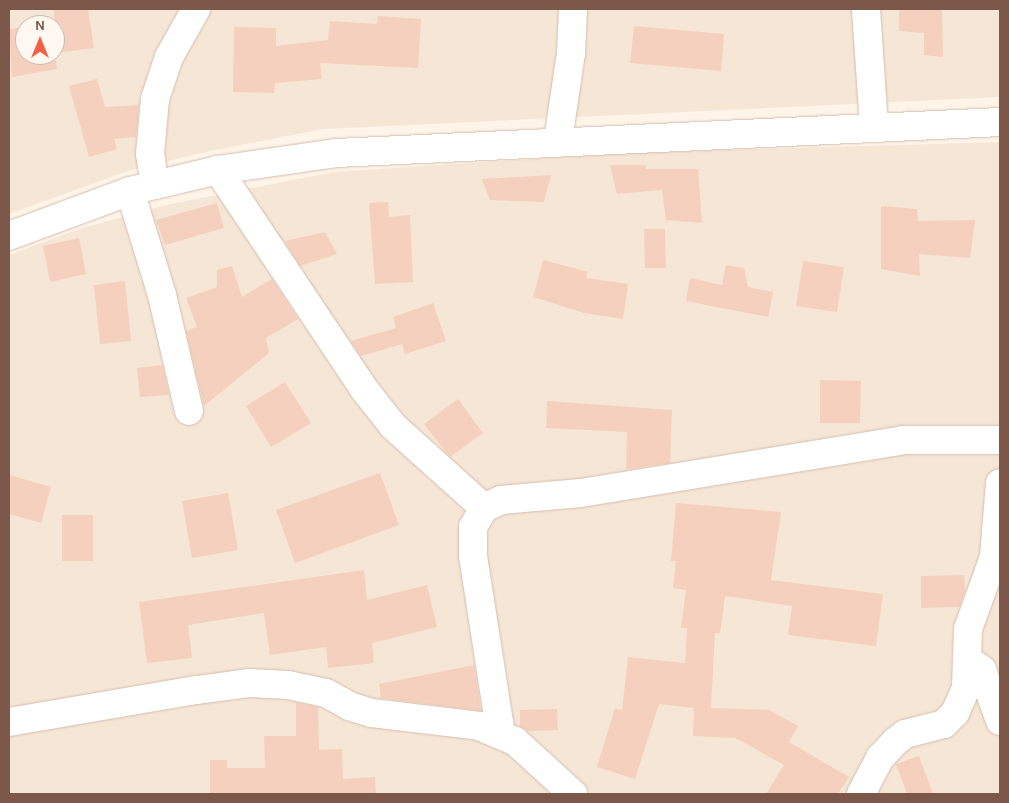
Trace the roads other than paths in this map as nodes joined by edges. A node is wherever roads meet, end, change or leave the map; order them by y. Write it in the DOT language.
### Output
graph roads {
  1 [pos="196,9"];
  2 [pos="573,9"];
  3 [pos="866,9"];
  4 [pos="1000,122"];
  5 [pos="874,127"];
  6 [pos="558,140"];
  7 [pos="218,170"];
  8 [pos="142,188"];
  9 [pos="9,236"];
  10 [pos="189,411"];
  11 [pos="1000,440"];
  12 [pos="1000,483"];
  13 [pos="484,508"];
  14 [pos="967,659"];
  15 [pos="1000,721"];
  16 [pos="9,722"];
  17 [pos="501,735"];
  18 [pos="573,794"];
  19 [pos="861,794"];
  1 -- 8 [label="street"];
  2 -- 6 [label="street"];
  3 -- 5 [label="street"];
  4 -- 5 [label="street"];
  5 -- 6 [label="street"];
  6 -- 7 [label="street"];
  7 -- 8 [label="street"];
  7 -- 13 [label="street"];
  8 -- 9 [label="street"];
  8 -- 10 [label="street"];
  11 -- 13 [label="street"];
  12 -- 14 [label="street"];
  13 -- 17 [label="street"];
  14 -- 15 [label="street"];
  14 -- 19 [label="street"];
  16 -- 17 [label="street"];
  17 -- 18 [label="street"];
}
